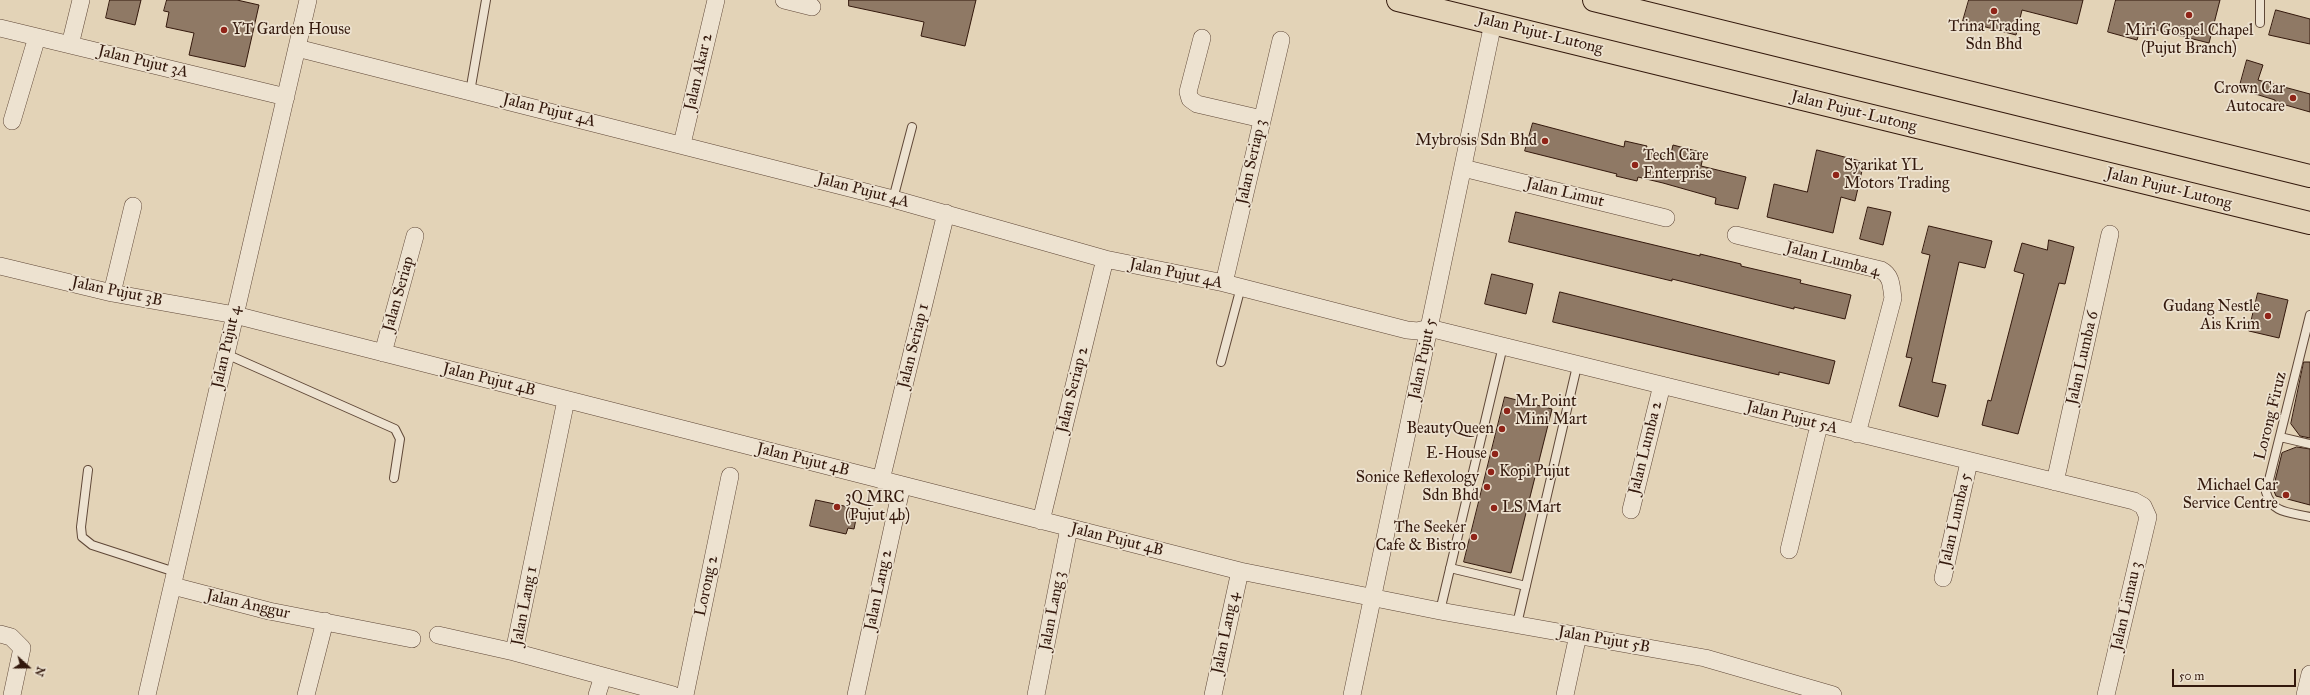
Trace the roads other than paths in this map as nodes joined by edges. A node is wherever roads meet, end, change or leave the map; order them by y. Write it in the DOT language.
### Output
graph roads {
  1 [pos="81,0"];
  2 [pos="308,0"];
  3 [pos="486,0"];
  4 [pos="716,0"];
  5 [pos="784,0"];
  6 [pos="1398,0"];
  7 [pos="1594,0"];
  8 [pos="2260,0"];
  9 [pos="812,7"];
  10 [pos="1493,23"];
  11 [pos="2260,23"];
  12 [pos="0,28"];
  13 [pos="37,37"];
  14 [pos="1202,38"];
  15 [pos="1281,40"];
  16 [pos="70,45"];
  17 [pos="297,48"];
  18 [pos="470,92"];
  19 [pos="286,97"];
  20 [pos="1262,119"];
  21 [pos="12,121"];
  22 [pos="912,127"];
  23 [pos="682,144"];
  24 [pos="1463,168"];
  25 [pos="2310,176"];
  26 [pos="893,199"];
  27 [pos="133,206"];
  28 [pos="946,213"];
  29 [pos="1666,218"];
  30 [pos="2310,223"];
  31 [pos="2110,234"];
  32 [pos="1736,235"];
  33 [pos="415,236"];
  34 [pos="1105,259"];
  35 [pos="0,266"];
  36 [pos="1224,283"];
  37 [pos="1241,287"];
  38 [pos="112,292"];
  39 [pos="235,315"];
  40 [pos="2310,315"];
  41 [pos="1429,328"];
  42 [pos="1503,346"];
  43 [pos="383,353"];
  44 [pos="226,354"];
  45 [pos="1221,362"];
  46 [pos="1577,366"];
  47 [pos="1662,385"];
  48 [pos="566,400"];
  49 [pos="1820,425"];
  50 [pos="1857,434"];
  51 [pos="2280,437"];
  52 [pos="2310,444"];
  53 [pos="1969,462"];
  54 [pos="88,470"];
  55 [pos="730,476"];
  56 [pos="394,478"];
  57 [pos="881,480"];
  58 [pos="2055,482"];
  59 [pos="902,485"];
  60 [pos="1631,510"];
  61 [pos="2148,517"];
  62 [pos="2310,517"];
  63 [pos="1041,521"];
  64 [pos="1069,528"];
  65 [pos="1789,550"];
  66 [pos="1450,568"];
  67 [pos="1240,571"];
  68 [pos="1943,578"];
  69 [pos="174,579"];
  70 [pos="1526,586"];
  71 [pos="1373,598"];
  72 [pos="1440,611"];
  73 [pos="325,621"];
  74 [pos="1517,624"];
  75 [pos="0,634"];
  76 [pos="438,635"];
  77 [pos="1578,635"];
  78 [pos="412,639"];
  79 [pos="514,652"];
  80 [pos="2310,674"];
  81 [pos="603,676"];
  82 [pos="1799,690"];
  83 [pos="12,695"];
  84 [pos="147,695"];
  85 [pos="306,695"];
  86 [pos="597,695"];
  87 [pos="673,695"];
  88 [pos="685,695"];
  89 [pos="856,695"];
  90 [pos="1036,695"];
  91 [pos="1213,695"];
  92 [pos="1352,695"];
  93 [pos="1565,695"];
  94 [pos="1833,695"];
  95 [pos="2106,695"];
  96 [pos="2305,695"];
  1 -- 16 [label="street"];
  2 -- 17 [label="street, Jalan Pujut 4"];
  3 -- 18 [label="lane"];
  4 -- 23 [label="street, Jalan Akar 2"];
  5 -- 9 [label="street"];
  6 -- 10 [label="highway, Jalan Pujut-Lutong"];
  7 -- 25 [label="highway"];
  8 -- 11 [label="lane"];
  10 -- 24 [label="street, Jalan Pujut 5"];
  10 -- 30 [label="highway, Jalan Pujut-Lutong"];
  12 -- 13 [label="street, Jalan Pujut 3A"];
  13 -- 16 [label="street, Jalan Pujut 3A"];
  13 -- 21 [label="street"];
  14 -- 20 [label="street"];
  15 -- 20 [label="street, Jalan Seriap 3"];
  16 -- 19 [label="street, Jalan Pujut 3A"];
  17 -- 18 [label="street, Jalan Pujut 4A"];
  17 -- 19 [label="street, Jalan Pujut 4"];
  18 -- 23 [label="street, Jalan Pujut 4A"];
  19 -- 39 [label="street, Jalan Pujut 4"];
  20 -- 36 [label="street, Jalan Seriap 3"];
  22 -- 26 [label="lane"];
  23 -- 26 [label="street, Jalan Pujut 4A"];
  24 -- 29 [label="street, Jalan Limut"];
  24 -- 41 [label="street, Jalan Pujut 5"];
  26 -- 28 [label="street, Jalan Pujut 4A"];
  27 -- 38 [label="street"];
  28 -- 34 [label="street, Jalan Pujut 4A"];
  28 -- 57 [label="street, Jalan Seriap 1"];
  31 -- 58 [label="street, Jalan Lumba 6"];
  32 -- 50 [label="street, Jalan Lumba 4"];
  33 -- 43 [label="street, Jalan Seriap"];
  34 -- 36 [label="street, Jalan Pujut 4A"];
  34 -- 63 [label="street, Jalan Seriap 2"];
  35 -- 38 [label="street, Jalan Pujut 3B"];
  36 -- 37 [label="street, Jalan Pujut 4A"];
  37 -- 41 [label="street, Jalan Pujut 4A"];
  37 -- 45 [label="lane"];
  38 -- 39 [label="street, Jalan Pujut 3B"];
  39 -- 43 [label="street, Jalan Pujut 4B"];
  39 -- 44 [label="street, Jalan Pujut 4"];
  40 -- 51 [label="lane, Lorong Firuz"];
  41 -- 42 [label="street, Jalan Pujut 5A"];
  41 -- 71 [label="street, Jalan Pujut 5"];
  42 -- 46 [label="street, Jalan Pujut 5A"];
  42 -- 66 [label="lane"];
  43 -- 48 [label="street, Jalan Pujut 4B"];
  44 -- 56 [label="lane"];
  44 -- 69 [label="street, Jalan Pujut 4"];
  46 -- 47 [label="street, Jalan Pujut 5A"];
  46 -- 70 [label="lane"];
  47 -- 49 [label="street, Jalan Pujut 5A"];
  47 -- 60 [label="street, Jalan Lumba 2"];
  48 -- 57 [label="street, Jalan Pujut 4B"];
  48 -- 79 [label="street, Jalan Lang 1"];
  49 -- 50 [label="street, Jalan Pujut 5A"];
  49 -- 65 [label="street"];
  50 -- 53 [label="street, Jalan Pujut 5A"];
  51 -- 52 [label="lane"];
  51 -- 62 [label="lane, Lorong Firuz"];
  53 -- 58 [label="street, Jalan Pujut 5A"];
  53 -- 68 [label="street, Jalan Lumba 5"];
  54 -- 69 [label="lane"];
  55 -- 88 [label="street, Lorong 2"];
  57 -- 59 [label="street, Jalan Pujut 4B"];
  58 -- 61 [label="street, Jalan Pujut 5A"];
  59 -- 63 [label="street, Jalan Pujut 4B"];
  59 -- 89 [label="street, Jalan Lang 2"];
  61 -- 95 [label="street, Jalan Limau 3"];
  63 -- 64 [label="street, Jalan Pujut 4B"];
  64 -- 67 [label="street, Jalan Pujut 4B"];
  64 -- 90 [label="street, Jalan Lang 3"];
  66 -- 70 [label="lane"];
  66 -- 72 [label="lane"];
  67 -- 71 [label="street, Jalan Pujut 4B"];
  67 -- 91 [label="street, Jalan Lang 4"];
  69 -- 73 [label="street, Jalan Anggur"];
  69 -- 84 [label="street, Jalan Pujut 4"];
  70 -- 74 [label="lane"];
  71 -- 72 [label="street, Jalan Pujut 5B"];
  71 -- 92 [label="street, Jalan Pujut 5"];
  72 -- 74 [label="street, Jalan Pujut 5B"];
  73 -- 78 [label="street, Jalan Anggur"];
  73 -- 85 [label="street"];
  74 -- 77 [label="street, Jalan Pujut 5B"];
  75 -- 83 [label="street"];
  76 -- 79 [label="street"];
  77 -- 82 [label="street, Jalan Pujut 5B"];
  77 -- 93 [label="street"];
  79 -- 81 [label="street, Jalan Lang 1"];
  80 -- 96 [label="street"];
  81 -- 86 [label="street"];
  81 -- 87 [label="street, Jalan Lang 1"];
  82 -- 94 [label="street, Jalan Pujut 5B"];
}
